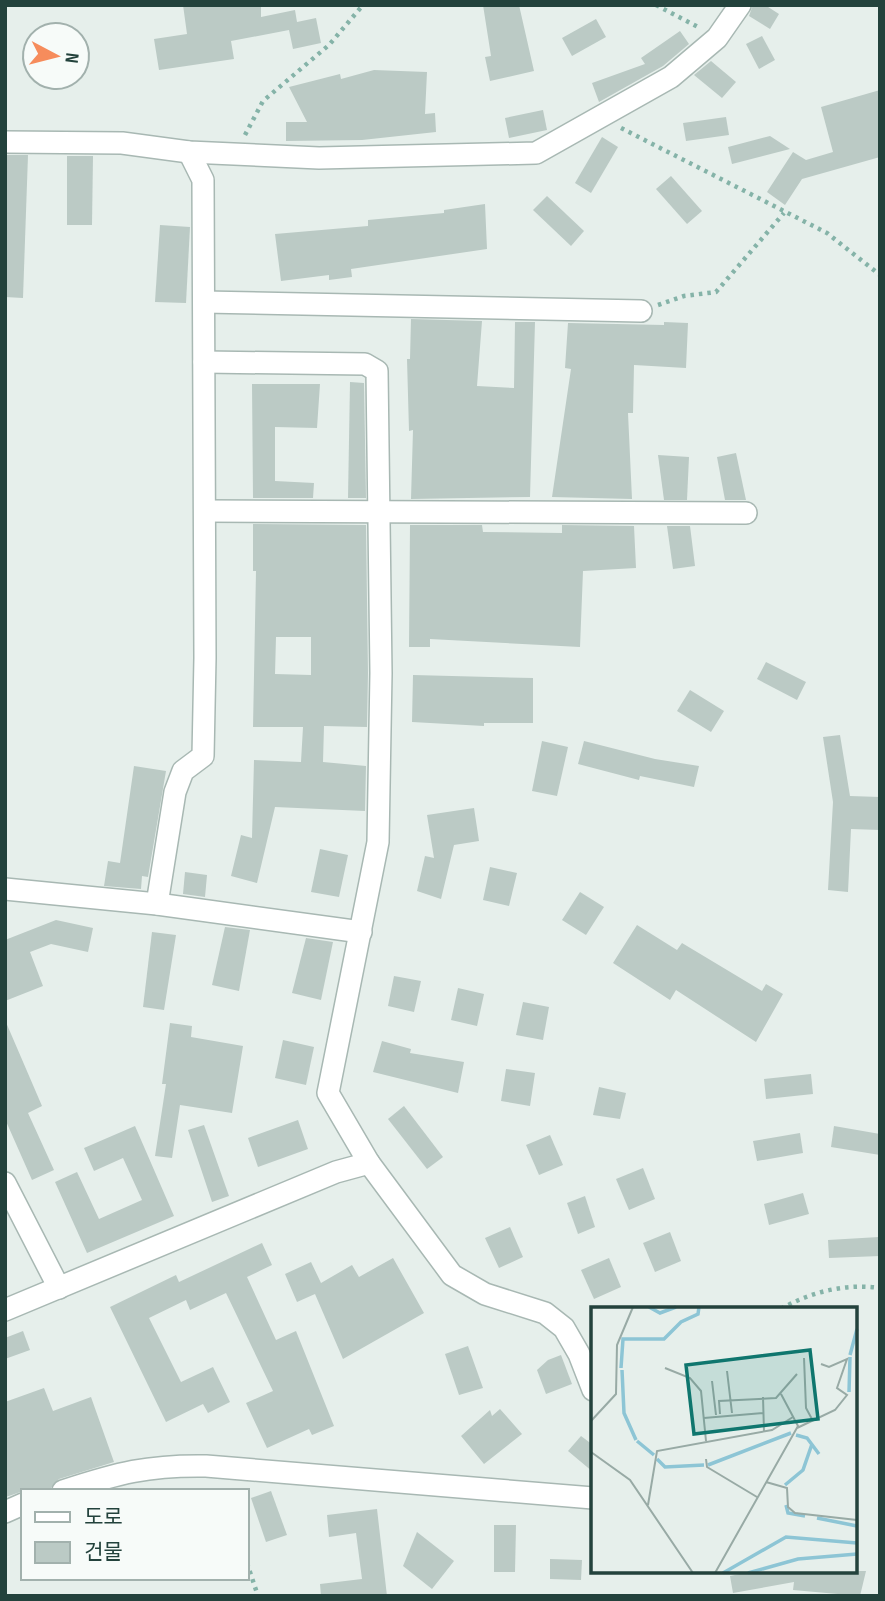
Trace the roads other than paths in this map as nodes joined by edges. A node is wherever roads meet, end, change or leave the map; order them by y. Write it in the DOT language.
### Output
graph roads {
  1 [pos="740,5"];
  2 [pos="5,142"];
  3 [pos="189,152"];
  4 [pos="204,302"];
  5 [pos="641,312"];
  6 [pos="204,362"];
  7 [pos="205,511"];
  8 [pos="379,512"];
  9 [pos="746,513"];
  10 [pos="5,889"];
  11 [pos="157,904"];
  12 [pos="360,932"];
  13 [pos="369,1163"];
  14 [pos="5,1183"];
  15 [pos="59,1288"];
  16 [pos="5,1310"];
  17 [pos="591,1385"];
  18 [pos="69,1489"];
  19 [pos="591,1498"];
  1 -- 3 [label="street"];
  2 -- 3 [label="street"];
  3 -- 4 [label="street"];
  4 -- 5 [label="street"];
  4 -- 6 [label="street"];
  6 -- 7 [label="street"];
  6 -- 8 [label="street"];
  7 -- 8 [label="street"];
  7 -- 11 [label="street"];
  8 -- 9 [label="street"];
  8 -- 12 [label="street"];
  10 -- 11 [label="street"];
  11 -- 12 [label="street"];
  12 -- 13 [label="street"];
  13 -- 15 [label="street"];
  13 -- 17 [label="street"];
  14 -- 15 [label="street"];
  15 -- 16 [label="street"];
  18 -- 19 [label="street"];
}
